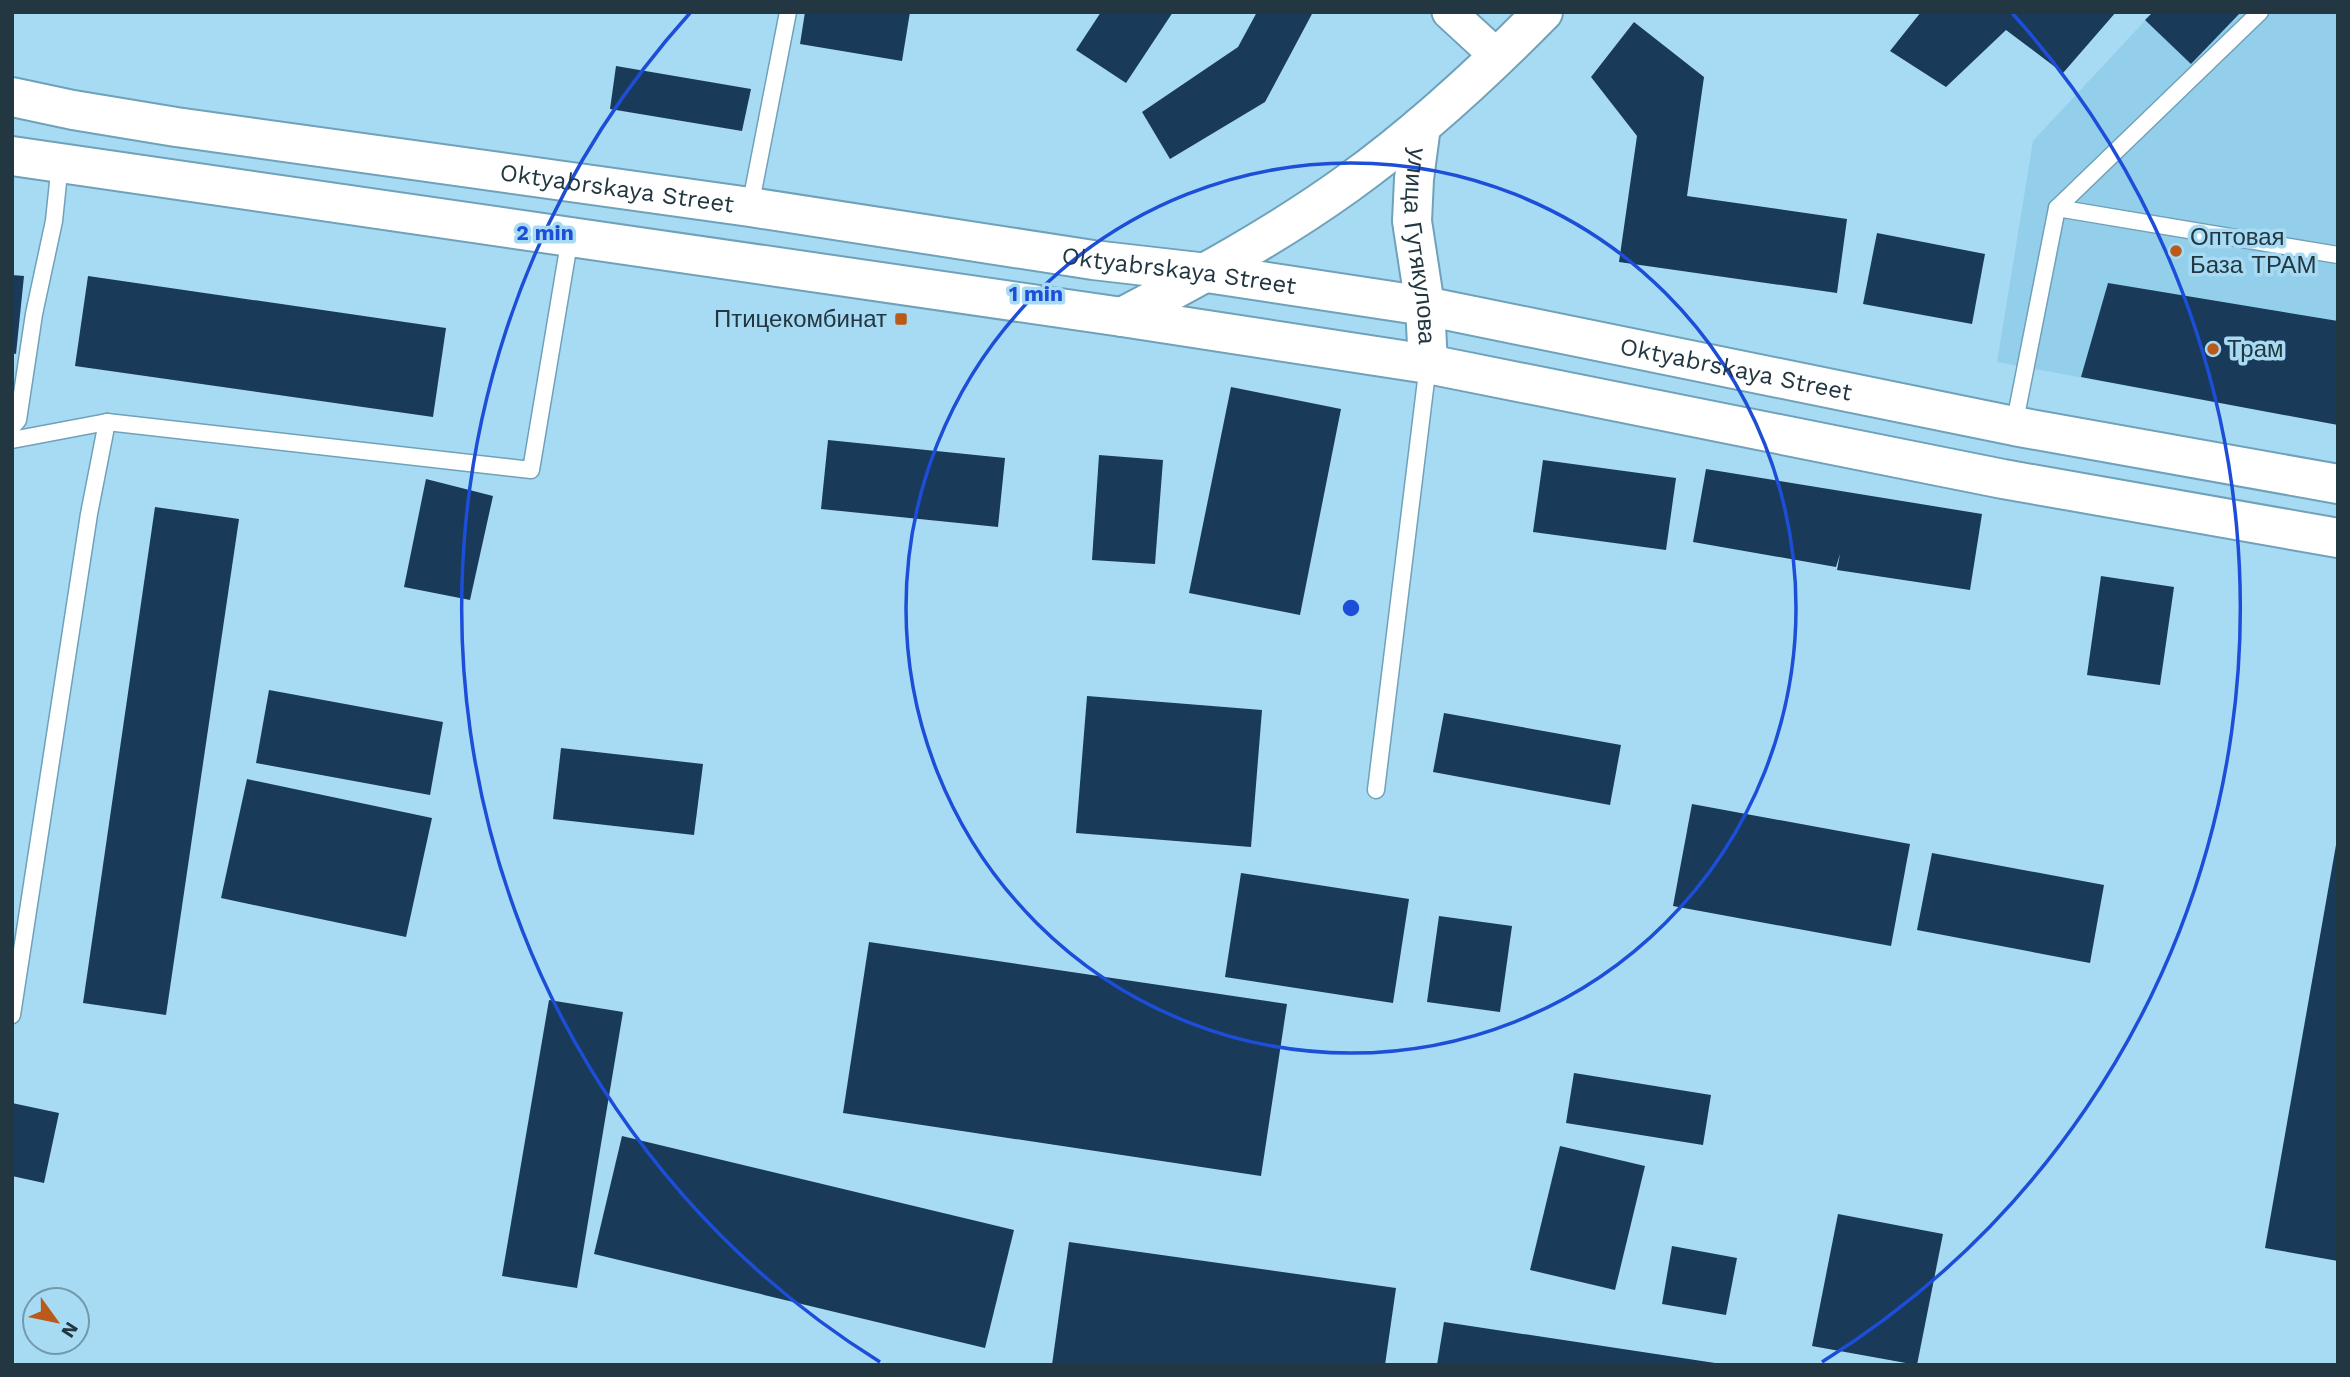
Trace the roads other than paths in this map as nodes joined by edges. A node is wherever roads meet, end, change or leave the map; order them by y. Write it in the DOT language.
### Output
graph roads {
  1 [pos="788,12"];
  2 [pos="1449,12"];
  3 [pos="1543,12"];
  4 [pos="2260,12"];
  5 [pos="1499,58"];
  6 [pos="12,97"];
  7 [pos="1421,126"];
  8 [pos="12,156"];
  9 [pos="60,163"];
  10 [pos="750,207"];
  11 [pos="2057,208"];
  12 [pos="570,237"];
  13 [pos="2338,255"];
  14 [pos="1207,273"];
  15 [pos="1425,306"];
  16 [pos="1122,317"];
  17 [pos="1428,364"];
  18 [pos="107,422"];
  19 [pos="2014,426"];
  20 [pos="12,427"];
  21 [pos="12,440"];
  22 [pos="2338,484"];
  23 [pos="2338,538"];
  24 [pos="1376,790"];
  25 [pos="12,1015"];
  1 -- 10 [label="lane"];
  2 -- 5 [label="street"];
  3 -- 5 [label="main road, улица Гутякулова"];
  4 -- 11 [label="lane"];
  5 -- 7 [label="main road, улица Гутякулова"];
  6 -- 10 [label="main road, Oktyabrskaya Street"];
  7 -- 14 [label="main road, улица Гутякулова"];
  7 -- 15 [label="main road, улица Гутякулова"];
  8 -- 9 [label="main road"];
  9 -- 12 [label="main road"];
  9 -- 20 [label="lane"];
  10 -- 14 [label="main road, Oktyabrskaya Street"];
  11 -- 13 [label="lane"];
  11 -- 19 [label="lane"];
  12 -- 16 [label="main road"];
  12 -- 18 [label="lane"];
  14 -- 15 [label="main road, Oktyabrskaya Street"];
  14 -- 16 [label="main road, улица Гутякулова"];
  15 -- 17 [label="main road, улица Гутякулова"];
  15 -- 19 [label="main road, Oktyabrskaya Street"];
  16 -- 17 [label="main road"];
  17 -- 23 [label="main road"];
  17 -- 24 [label="lane"];
  18 -- 21 [label="lane"];
  18 -- 25 [label="lane"];
  19 -- 22 [label="main road, Oktyabrskaya Street"];
}
